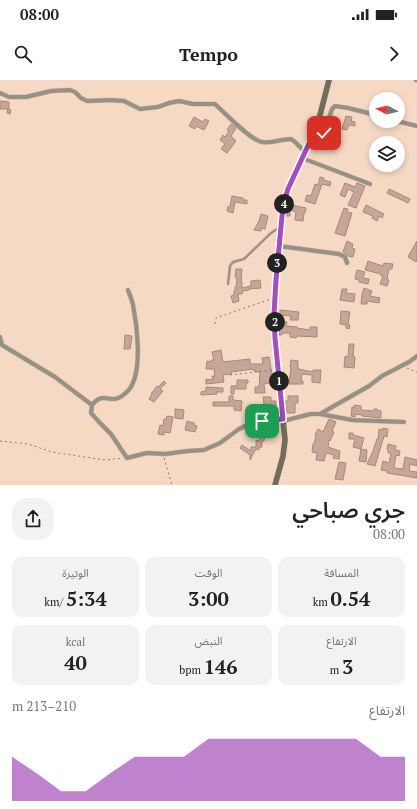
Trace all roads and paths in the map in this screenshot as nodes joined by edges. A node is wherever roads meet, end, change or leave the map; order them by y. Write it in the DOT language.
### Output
graph roads {
  1 [pos="329,80"];
  2 [pos="0,93"];
  3 [pos="369,113"];
  4 [pos="405,123"];
  5 [pos="417,126"];
  6 [pos="311,139"];
  7 [pos="305,152"];
  8 [pos="302,158"];
  9 [pos="370,184"];
  10 [pos="281,226"];
  11 [pos="279,246"];
  12 [pos="347,263"];
  13 [pos="228,284"];
  14 [pos="128,290"];
  15 [pos="275,298"];
  16 [pos="215,324"];
  17 [pos="0,337"];
  18 [pos="417,356"];
  19 [pos="401,366"];
  20 [pos="278,369"];
  21 [pos="417,372"];
  22 [pos="230,375"];
  23 [pos="92,405"];
  24 [pos="320,414"];
  25 [pos="283,420"];
  26 [pos="404,422"];
  27 [pos="0,441"];
  28 [pos="162,454"];
  29 [pos="127,458"];
  30 [pos="172,485"];
  31 [pos="275,485"];
  1 -- 6 [label="main road"];
  2 -- 7 [label="street"];
  3 -- 6 [label="street"];
  4 -- 5 [label="street"];
  6 -- 7 [label="main road"];
  7 -- 8 [label="main road"];
  8 -- 9 [label="street"];
  8 -- 10 [label="main road"];
  10 -- 11 [label="main road"];
  10 -- 13 [label="lane"];
  11 -- 12 [label="street"];
  11 -- 15 [label="main road"];
  14 -- 23 [label="street"];
  15 -- 16 [label="path"];
  15 -- 20 [label="main road"];
  17 -- 23 [label="street"];
  18 -- 19 [label="street"];
  19 -- 21 [label="path"];
  19 -- 24 [label="street"];
  20 -- 22 [label="path"];
  20 -- 25 [label="main road"];
  23 -- 29 [label="street"];
  24 -- 25 [label="street"];
  24 -- 26 [label="street"];
  25 -- 28 [label="street"];
  25 -- 31 [label="main road"];
  27 -- 29 [label="path"];
  28 -- 29 [label="street"];
  28 -- 30 [label="path"];
}
